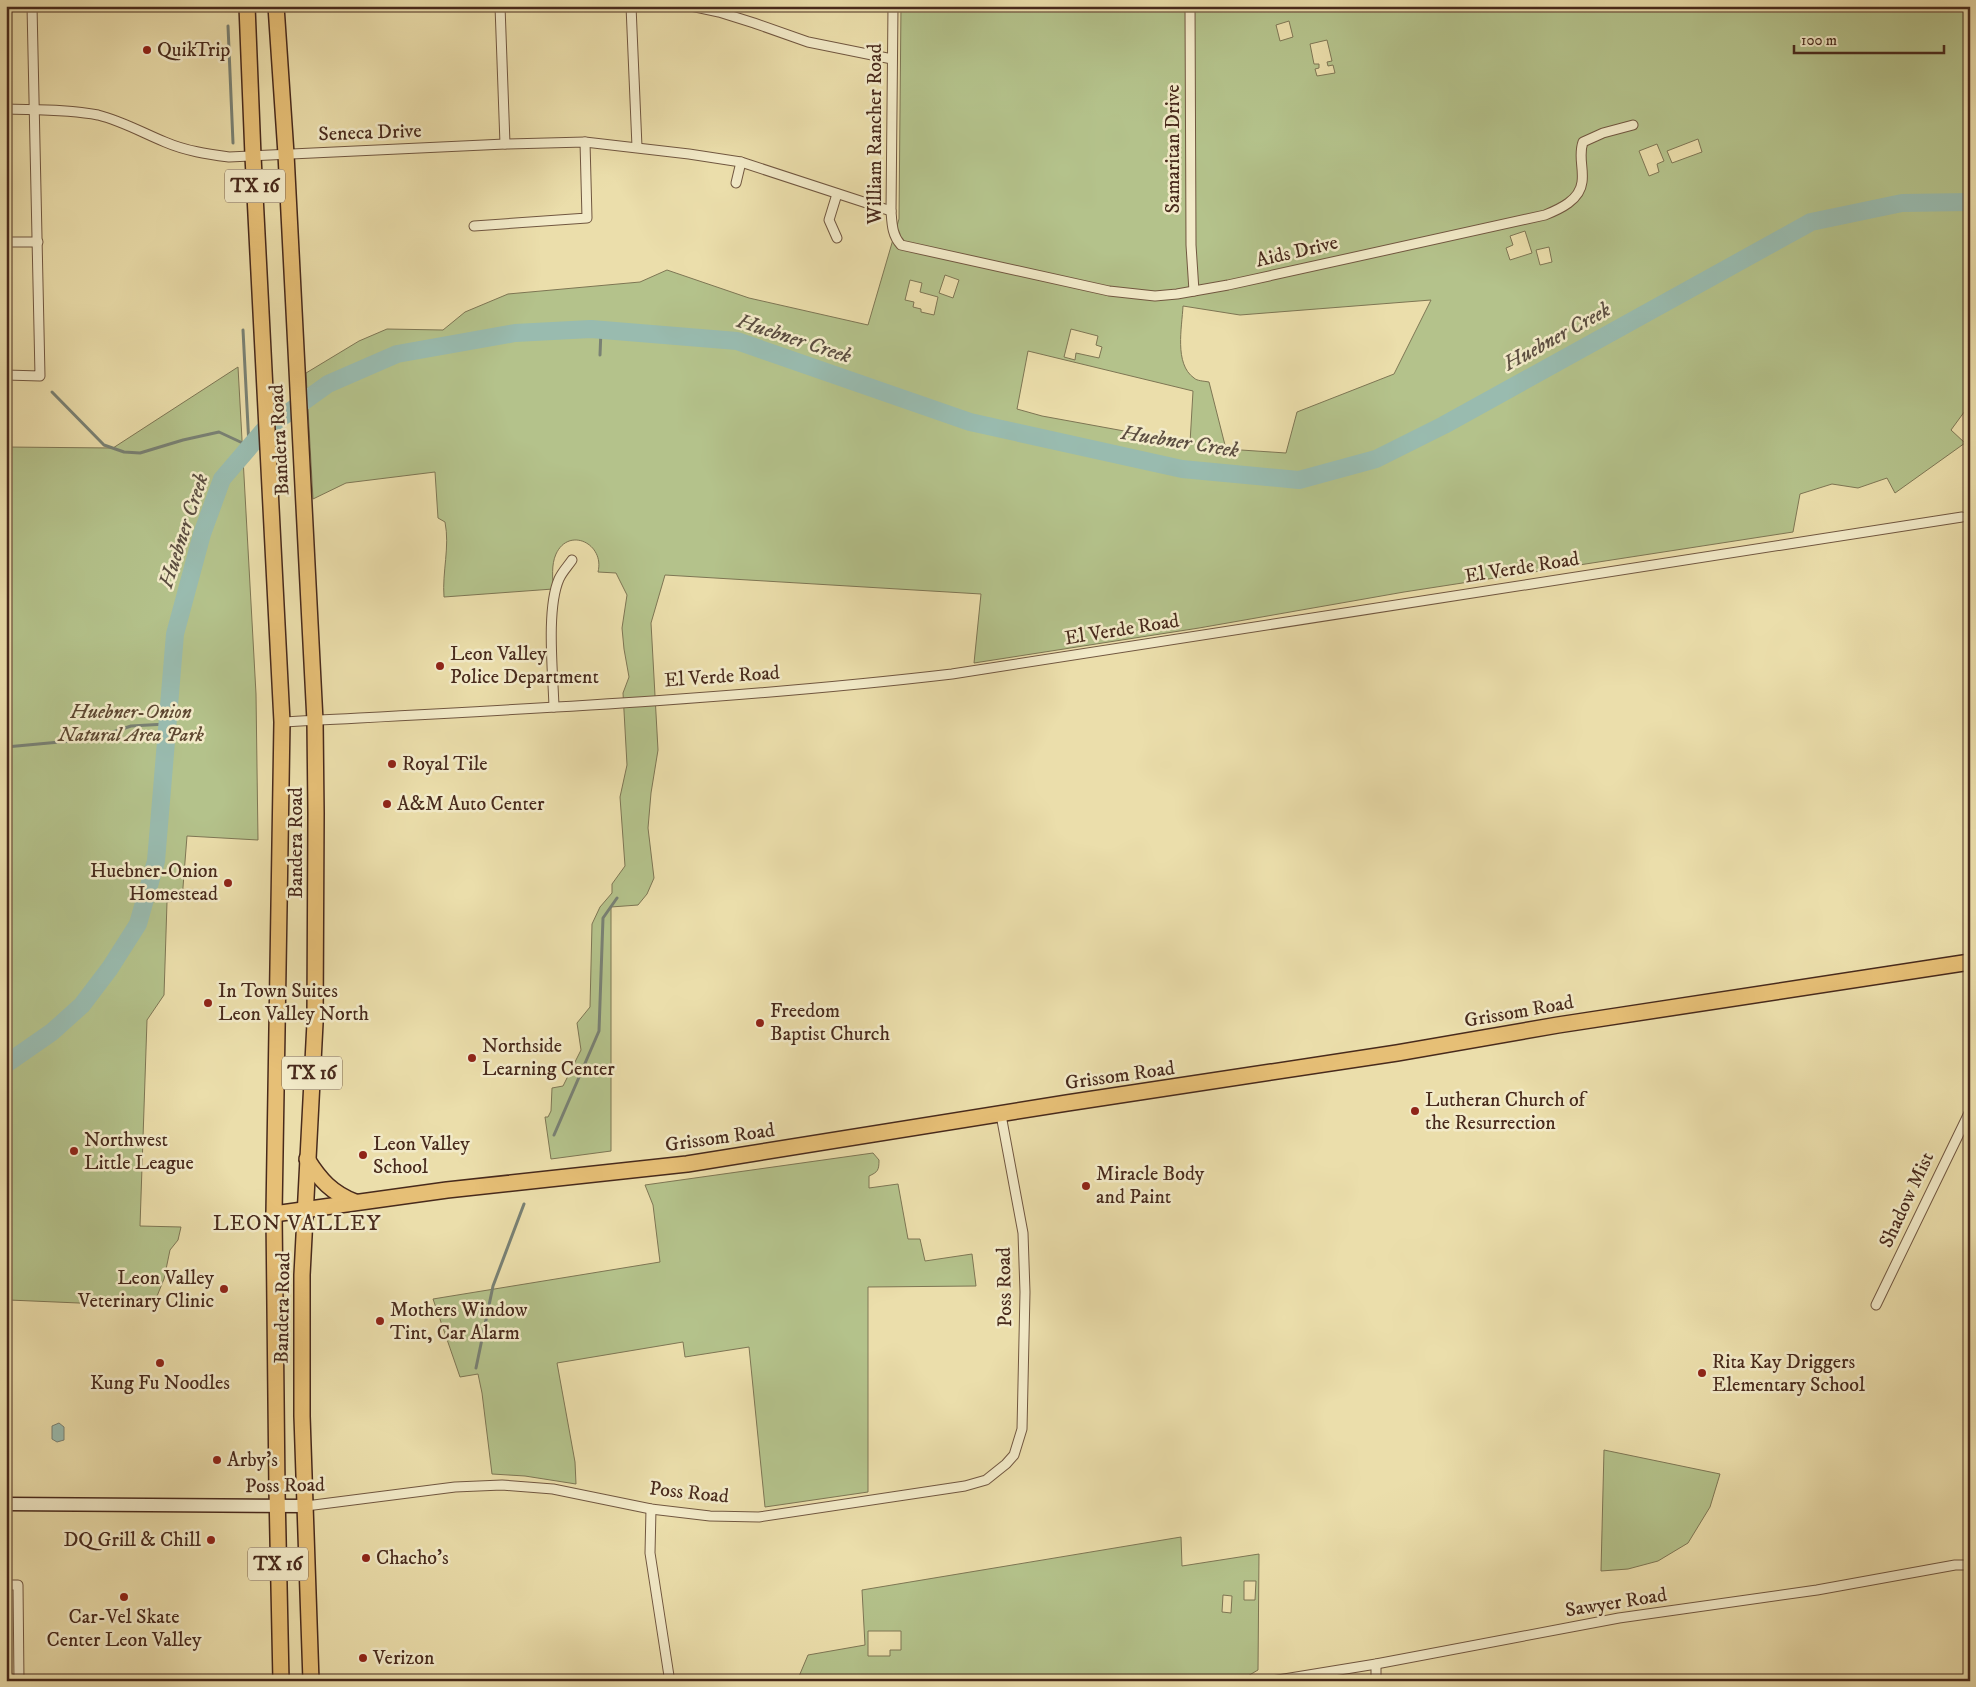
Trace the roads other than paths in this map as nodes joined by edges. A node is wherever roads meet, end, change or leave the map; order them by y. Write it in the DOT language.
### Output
graph roads {
  1 [pos="32,6"];
  2 [pos="247,6"];
  3 [pos="276,6"];
  4 [pos="500,6"];
  5 [pos="631,6"];
  6 [pos="691,6"];
  7 [pos="893,6"];
  8 [pos="1190,6"];
  9 [pos="892,59"];
  10 [pos="6,109"];
  11 [pos="35,110"];
  12 [pos="1633,125"];
  13 [pos="584,142"];
  14 [pos="505,144"];
  15 [pos="637,147"];
  16 [pos="286,154"];
  17 [pos="253,156"];
  18 [pos="741,162"];
  19 [pos="736,183"];
  20 [pos="837,194"];
  21 [pos="890,211"];
  22 [pos="474,226"];
  23 [pos="837,238"];
  24 [pos="6,242"];
  25 [pos="38,242"];
  26 [pos="914,248"];
  27 [pos="1194,291"];
  28 [pos="6,375"];
  29 [pos="1962,518"];
  30 [pos="572,560"];
  31 [pos="554,707"];
  32 [pos="315,721"];
  33 [pos="282,722"];
  34 [pos="1970,962"];
  35 [pos="1970,1110"];
  36 [pos="1001,1115"];
  37 [pos="307,1159"];
  38 [pos="356,1203"];
  39 [pos="305,1209"];
  40 [pos="274,1214"];
  41 [pos="1876,1305"];
  42 [pos="6,1504"];
  43 [pos="277,1506"];
  44 [pos="306,1506"];
  45 [pos="651,1509"];
  46 [pos="1966,1565"];
  47 [pos="6,1585"];
  48 [pos="1376,1664"];
  49 [pos="669,1676"];
  50 [pos="19,1681"];
  51 [pos="281,1681"];
  52 [pos="311,1681"];
  53 [pos="1272,1681"];
  54 [pos="1376,1681"];
  1 -- 11 [label="street"];
  2 -- 17 [label="main road, Bandera Road / TX 16"];
  3 -- 16 [label="main road, Bandera Road / TX 16"];
  4 -- 14 [label="street"];
  5 -- 15 [label="street"];
  6 -- 9 [label="street"];
  7 -- 9 [label="street, William Rancher Road"];
  8 -- 27 [label="street, Samaritan Drive"];
  9 -- 21 [label="street, William Rancher Road"];
  10 -- 11 [label="street, Seneca Drive"];
  11 -- 17 [label="street, Seneca Drive"];
  11 -- 25 [label="street"];
  12 -- 27 [label="street, Aids Drive"];
  13 -- 14 [label="street, Seneca Drive"];
  13 -- 15 [label="street, Seneca Drive"];
  13 -- 22 [label="street"];
  14 -- 16 [label="street, Seneca Drive"];
  15 -- 18 [label="street, Seneca Drive"];
  16 -- 17 [label="street, Seneca Drive"];
  16 -- 32 [label="main road, Bandera Road / TX 16"];
  17 -- 33 [label="main road, Bandera Road / TX 16"];
  18 -- 19 [label="street"];
  18 -- 20 [label="street, Seneca Drive"];
  20 -- 21 [label="street, Seneca Drive"];
  20 -- 23 [label="street"];
  21 -- 26 [label="street, William Rancher Road"];
  24 -- 25 [label="street"];
  25 -- 28 [label="street"];
  26 -- 27 [label="street, Aids Drive"];
  29 -- 31 [label="street, El Verde Road"];
  30 -- 31 [label="street"];
  31 -- 32 [label="street, El Verde Road"];
  32 -- 33 [label="street, El Verde Road"];
  32 -- 37 [label="main road, Bandera Road / TX 16"];
  33 -- 40 [label="main road, Bandera Road / TX 16"];
  34 -- 36 [label="main road, Grissom Road"];
  35 -- 41 [label="street, Shadow Mist"];
  36 -- 38 [label="main road, Grissom Road"];
  36 -- 45 [label="street, Poss Road"];
  37 -- 38 [label="main road"];
  37 -- 39 [label="main road, Bandera Road / TX 16"];
  38 -- 39 [label="main road, Grissom Road"];
  39 -- 40 [label="main road, Grissom Road"];
  39 -- 44 [label="main road, Bandera Road / TX 16"];
  40 -- 43 [label="main road, Bandera Road / TX 16"];
  42 -- 43 [label="street, Poss Road"];
  43 -- 44 [label="street, Poss Road"];
  43 -- 51 [label="main road, Bandera Road / TX 16"];
  44 -- 45 [label="street, Poss Road"];
  44 -- 52 [label="main road, Bandera Road / TX 16"];
  45 -- 49 [label="street"];
  46 -- 48 [label="street, Sawyer Road"];
  47 -- 50 [label="street"];
  48 -- 53 [label="street, Sawyer Road"];
  48 -- 54 [label="street"];
}
